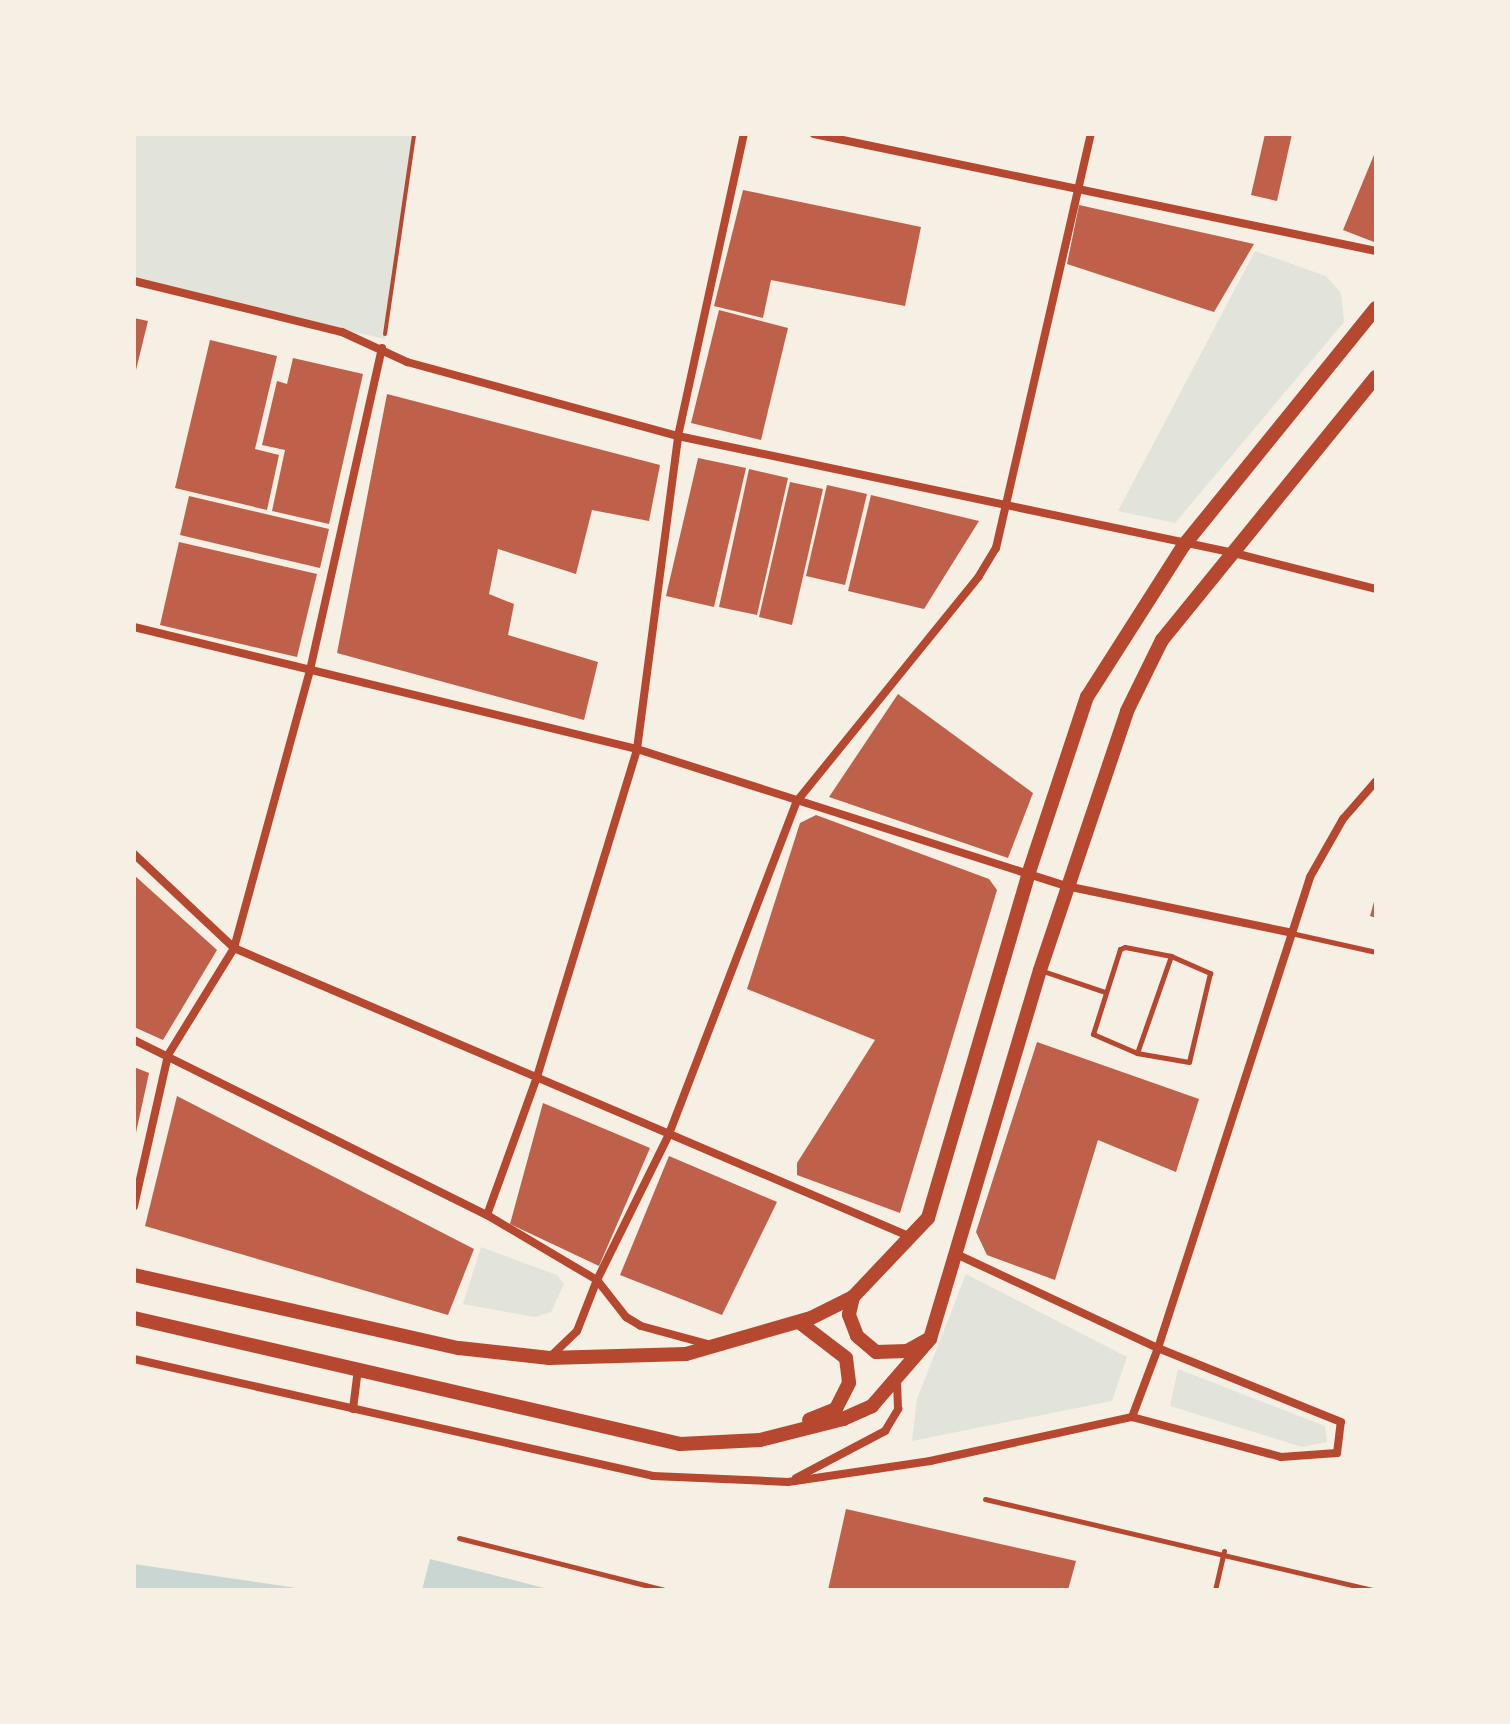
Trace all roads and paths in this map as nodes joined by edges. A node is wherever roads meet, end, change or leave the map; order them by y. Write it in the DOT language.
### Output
graph roads {
  1 [pos="414,134"];
  2 [pos="744,134"];
  3 [pos="814,134"];
  4 [pos="1091,134"];
  5 [pos="1079,188"];
  6 [pos="1376,251"];
  7 [pos="134,281"];
  8 [pos="1376,308"];
  9 [pos="382,348"];
  10 [pos="1376,377"];
  11 [pos="678,436"];
  12 [pos="1006,509"];
  13 [pos="1184,545"];
  14 [pos="1234,553"];
  15 [pos="1376,589"];
  16 [pos="134,627"];
  17 [pos="310,670"];
  18 [pos="637,749"];
  19 [pos="1376,781"];
  20 [pos="797,801"];
  21 [pos="134,854"];
  22 [pos="1028,875"];
  23 [pos="1066,886"];
  24 [pos="1289,932"];
  25 [pos="234,948"];
  26 [pos="1376,952"];
  27 [pos="1171,956"];
  28 [pos="1040,970"];
  29 [pos="1105,992"];
  30 [pos="134,1040"];
  31 [pos="1137,1053"];
  32 [pos="168,1055"];
  33 [pos="536,1080"];
  34 [pos="669,1134"];
  35 [pos="134,1206"];
  36 [pos="487,1215"];
  37 [pos="911,1237"];
  38 [pos="954,1253"];
  39 [pos="134,1275"];
  40 [pos="597,1280"];
  41 [pos="853,1297"];
  42 [pos="134,1318"];
  43 [pos="799,1322"];
  44 [pos="930,1339"];
  45 [pos="716,1346"];
  46 [pos="1158,1348"];
  47 [pos="549,1358"];
  48 [pos="134,1359"];
  49 [pos="358,1369"];
  50 [pos="897,1383"];
  51 [pos="353,1409"];
  52 [pos="1132,1417"];
  53 [pos="760,1440"];
  54 [pos="788,1482"];
  55 [pos="985,1499"];
  56 [pos="459,1538"];
  57 [pos="1224,1551"];
  58 [pos="664,1590"];
  59 [pos="1215,1590"];
  60 [pos="1374,1590"];
  1 -- 9 [label="path"];
  2 -- 11 [label="street"];
  3 -- 5 [label="street"];
  4 -- 5 [label="street"];
  5 -- 6 [label="street"];
  5 -- 12 [label="street"];
  7 -- 9 [label="street"];
  8 -- 13 [label="main road"];
  9 -- 11 [label="street"];
  9 -- 17 [label="street"];
  10 -- 14 [label="main road"];
  11 -- 12 [label="street"];
  11 -- 18 [label="street"];
  12 -- 13 [label="street"];
  12 -- 20 [label="street"];
  13 -- 14 [label="street"];
  13 -- 22 [label="main road"];
  14 -- 15 [label="street"];
  14 -- 23 [label="main road"];
  16 -- 17 [label="street"];
  17 -- 18 [label="street"];
  17 -- 25 [label="street"];
  18 -- 20 [label="street"];
  18 -- 33 [label="street"];
  19 -- 24 [label="street"];
  20 -- 22 [label="street"];
  20 -- 34 [label="street"];
  21 -- 25 [label="street"];
  22 -- 23 [label="street"];
  22 -- 37 [label="main road"];
  23 -- 24 [label="street"];
  23 -- 28 [label="main road"];
  24 -- 26 [label="lane"];
  24 -- 46 [label="street"];
  25 -- 32 [label="street"];
  25 -- 33 [label="street"];
  27 -- 29 [label="lane"];
  27 -- 31 [label="lane"];
  27 -- 31 [label="lane"];
  28 -- 29 [label="lane"];
  28 -- 38 [label="main road"];
  29 -- 31 [label="lane"];
  30 -- 32 [label="street"];
  32 -- 35 [label="street"];
  32 -- 36 [label="street"];
  33 -- 34 [label="street"];
  33 -- 36 [label="street"];
  34 -- 37 [label="street"];
  34 -- 40 [label="street"];
  36 -- 40 [label="street"];
  37 -- 41 [label="main road"];
  38 -- 44 [label="main road"];
  38 -- 46 [label="street"];
  39 -- 47 [label="main road"];
  40 -- 45 [label="street"];
  40 -- 47 [label="street"];
  41 -- 43 [label="main road"];
  41 -- 44 [label="main road"];
  42 -- 49 [label="main road"];
  43 -- 45 [label="main road"];
  43 -- 53 [label="main road"];
  44 -- 50 [label="main road"];
  45 -- 47 [label="main road"];
  46 -- 52 [label="street"];
  46 -- 52 [label="street"];
  48 -- 51 [label="street"];
  49 -- 51 [label="street"];
  49 -- 53 [label="main road"];
  50 -- 53 [label="main road"];
  50 -- 54 [label="street"];
  51 -- 54 [label="street"];
  52 -- 54 [label="street"];
  55 -- 57 [label="lane"];
  56 -- 58 [label="lane"];
  57 -- 59 [label="lane"];
  57 -- 60 [label="lane"];
}
